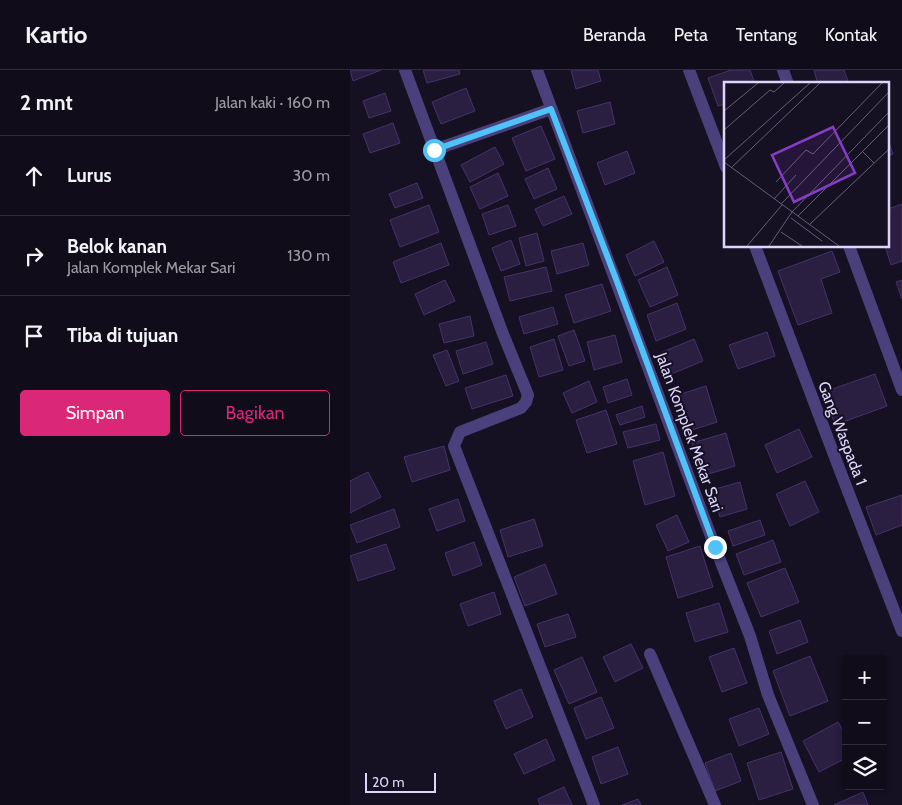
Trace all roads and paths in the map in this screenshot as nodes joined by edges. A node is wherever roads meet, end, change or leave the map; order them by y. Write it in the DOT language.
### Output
graph roads {
  1 [pos="405,70"];
  2 [pos="537,70"];
  3 [pos="689,70"];
  4 [pos="782,70"];
  5 [pos="787,82"];
  6 [pos="551,109"];
  7 [pos="434,150"];
  8 [pos="724,162"];
  9 [pos="756,248"];
  10 [pos="850,248"];
  11 [pos="902,390"];
  12 [pos="902,631"];
  13 [pos="650,654"];
  14 [pos="594,805"];
  15 [pos="715,805"];
  16 [pos="813,805"];
  1 -- 7 [label="street"];
  2 -- 6 [label="street, Jalan Komplek Mekar Sari"];
  3 -- 8 [label="street"];
  4 -- 5 [label="street"];
  6 -- 7 [label="street"];
  6 -- 16 [label="street, Jalan Komplek Mekar Sari"];
  7 -- 14 [label="street"];
  9 -- 12 [label="street, Gang Waspada 1"];
  10 -- 11 [label="street"];
  13 -- 15 [label="street"];
}
